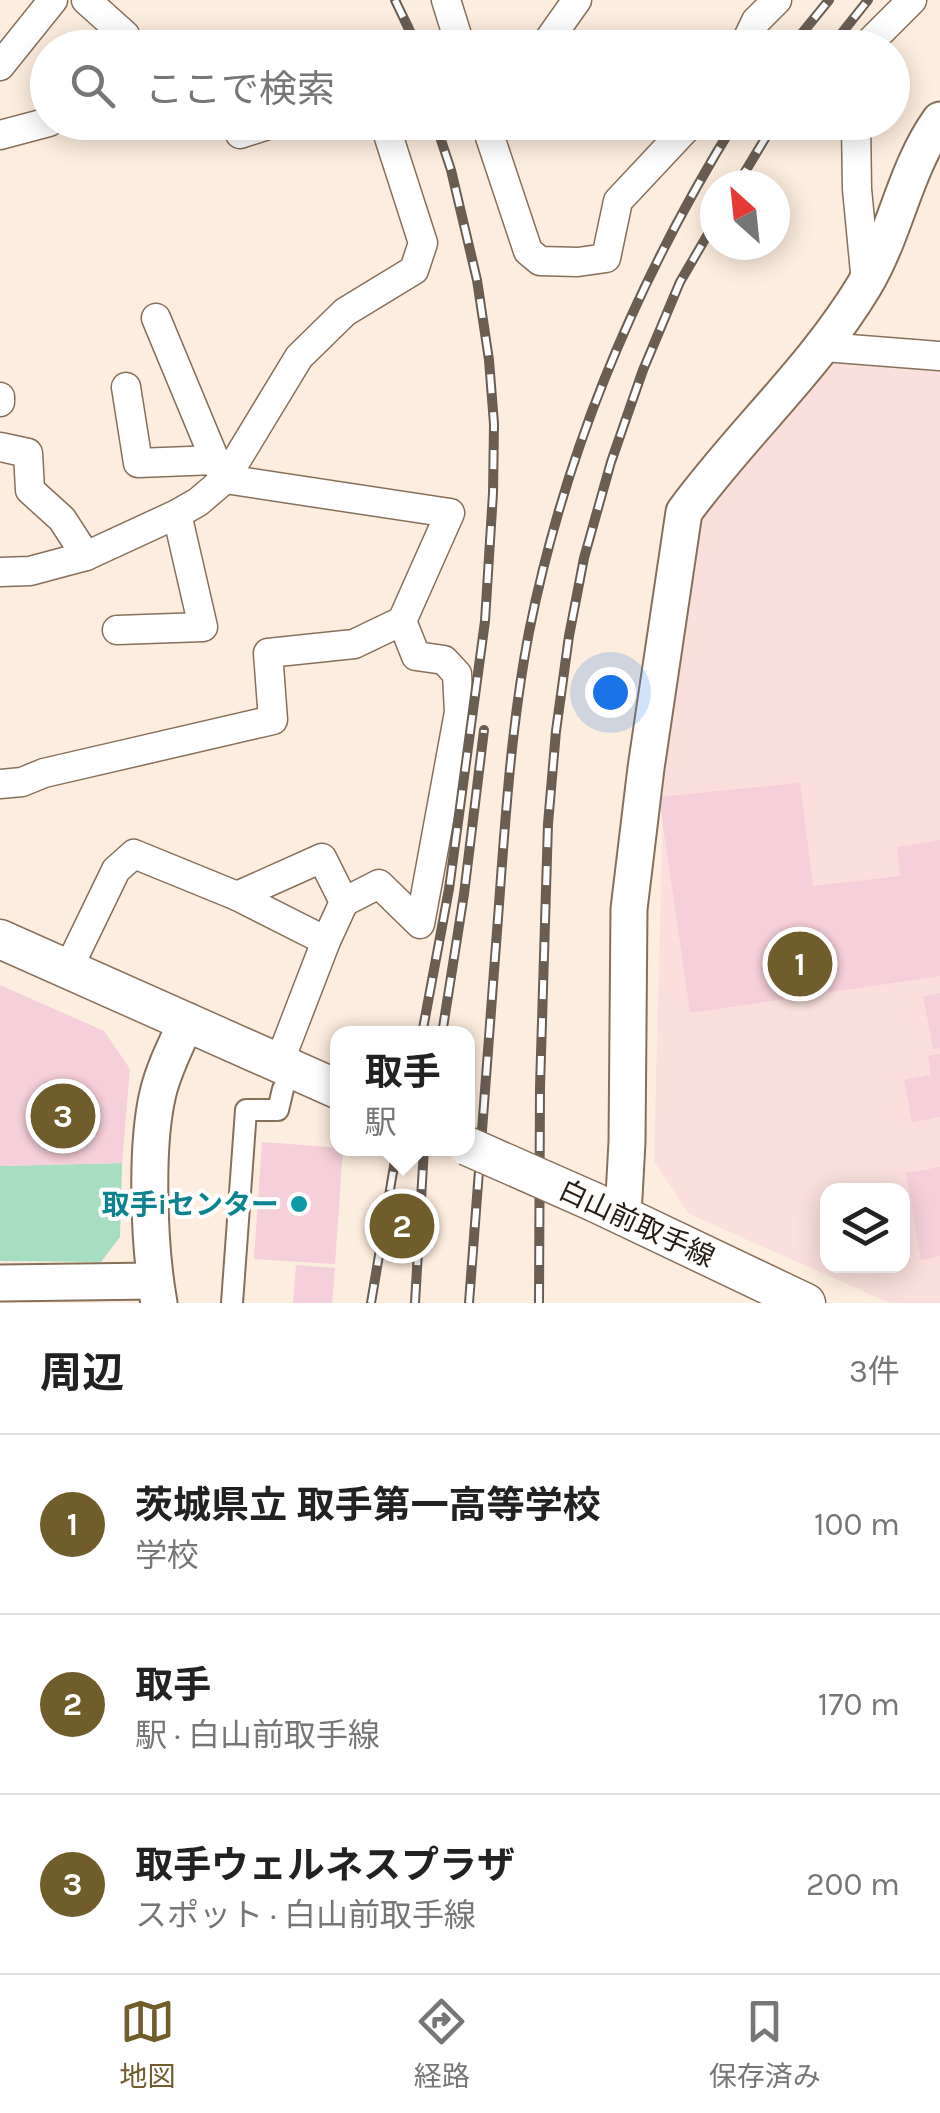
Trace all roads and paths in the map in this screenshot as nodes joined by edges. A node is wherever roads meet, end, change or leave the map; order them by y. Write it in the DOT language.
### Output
graph roads {
  1 [pos="54,0"];
  2 [pos="86,0"];
  3 [pos="446,0"];
  4 [pos="577,0"];
  5 [pos="777,0"];
  6 [pos="912,0"];
  7 [pos="120,30"];
  8 [pos="456,30"];
  9 [pos="556,30"];
  10 [pos="752,30"];
  11 [pos="882,30"];
  12 [pos="0,66"];
  13 [pos="940,120"];
  14 [pos="30,127"];
  15 [pos="0,136"];
  16 [pos="390,140"];
  17 [pos="492,140"];
  18 [pos="675,140"];
  19 [pos="856,140"];
  20 [pos="866,283"];
  21 [pos="156,318"];
  22 [pos="824,347"];
  23 [pos="940,356"];
  24 [pos="126,386"];
  25 [pos="0,447"];
  26 [pos="220,470"];
  27 [pos="177,514"];
  28 [pos="86,556"];
  29 [pos="0,572"];
  30 [pos="402,621"];
  31 [pos="116,630"];
  32 [pos="0,784"];
  33 [pos="237,896"];
  34 [pos="344,902"];
  35 [pos="0,940"];
  36 [pos="326,941"];
  37 [pos="68,970"];
  38 [pos="187,1022"];
  39 [pos="281,1076"];
  40 [pos="330,1088"];
  41 [pos="475,1150"];
  42 [pos="608,1208"];
  43 [pos="0,1282"];
  44 [pos="157,1292"];
  45 [pos="232,1303"];
  46 [pos="806,1303"];
  1 -- 12 [label="street"];
  2 -- 7 [label="street"];
  3 -- 8 [label="street"];
  4 -- 9 [label="street"];
  5 -- 10 [label="street"];
  6 -- 11 [label="street"];
  13 -- 20 [label="street"];
  14 -- 15 [label="street"];
  16 -- 26 [label="street"];
  17 -- 18 [label="street"];
  19 -- 20 [label="street"];
  20 -- 22 [label="street"];
  21 -- 26 [label="street"];
  22 -- 23 [label="street"];
  22 -- 42 [label="street"];
  24 -- 26 [label="street"];
  25 -- 28 [label="street"];
  26 -- 27 [label="street"];
  26 -- 30 [label="street"];
  27 -- 28 [label="street"];
  27 -- 31 [label="street"];
  28 -- 29 [label="street"];
  30 -- 32 [label="street"];
  30 -- 34 [label="street"];
  33 -- 34 [label="street"];
  33 -- 36 [label="street"];
  33 -- 37 [label="street"];
  34 -- 36 [label="street"];
  35 -- 37 [label="main road"];
  36 -- 39 [label="street"];
  37 -- 38 [label="main road"];
  38 -- 39 [label="main road"];
  38 -- 44 [label="street"];
  39 -- 40 [label="main road"];
  39 -- 45 [label="street"];
  41 -- 42 [label="main road, 白山前取手線, bridge"];
  42 -- 46 [label="main road, 白山前取手線"];
  43 -- 44 [label="street"];
}
